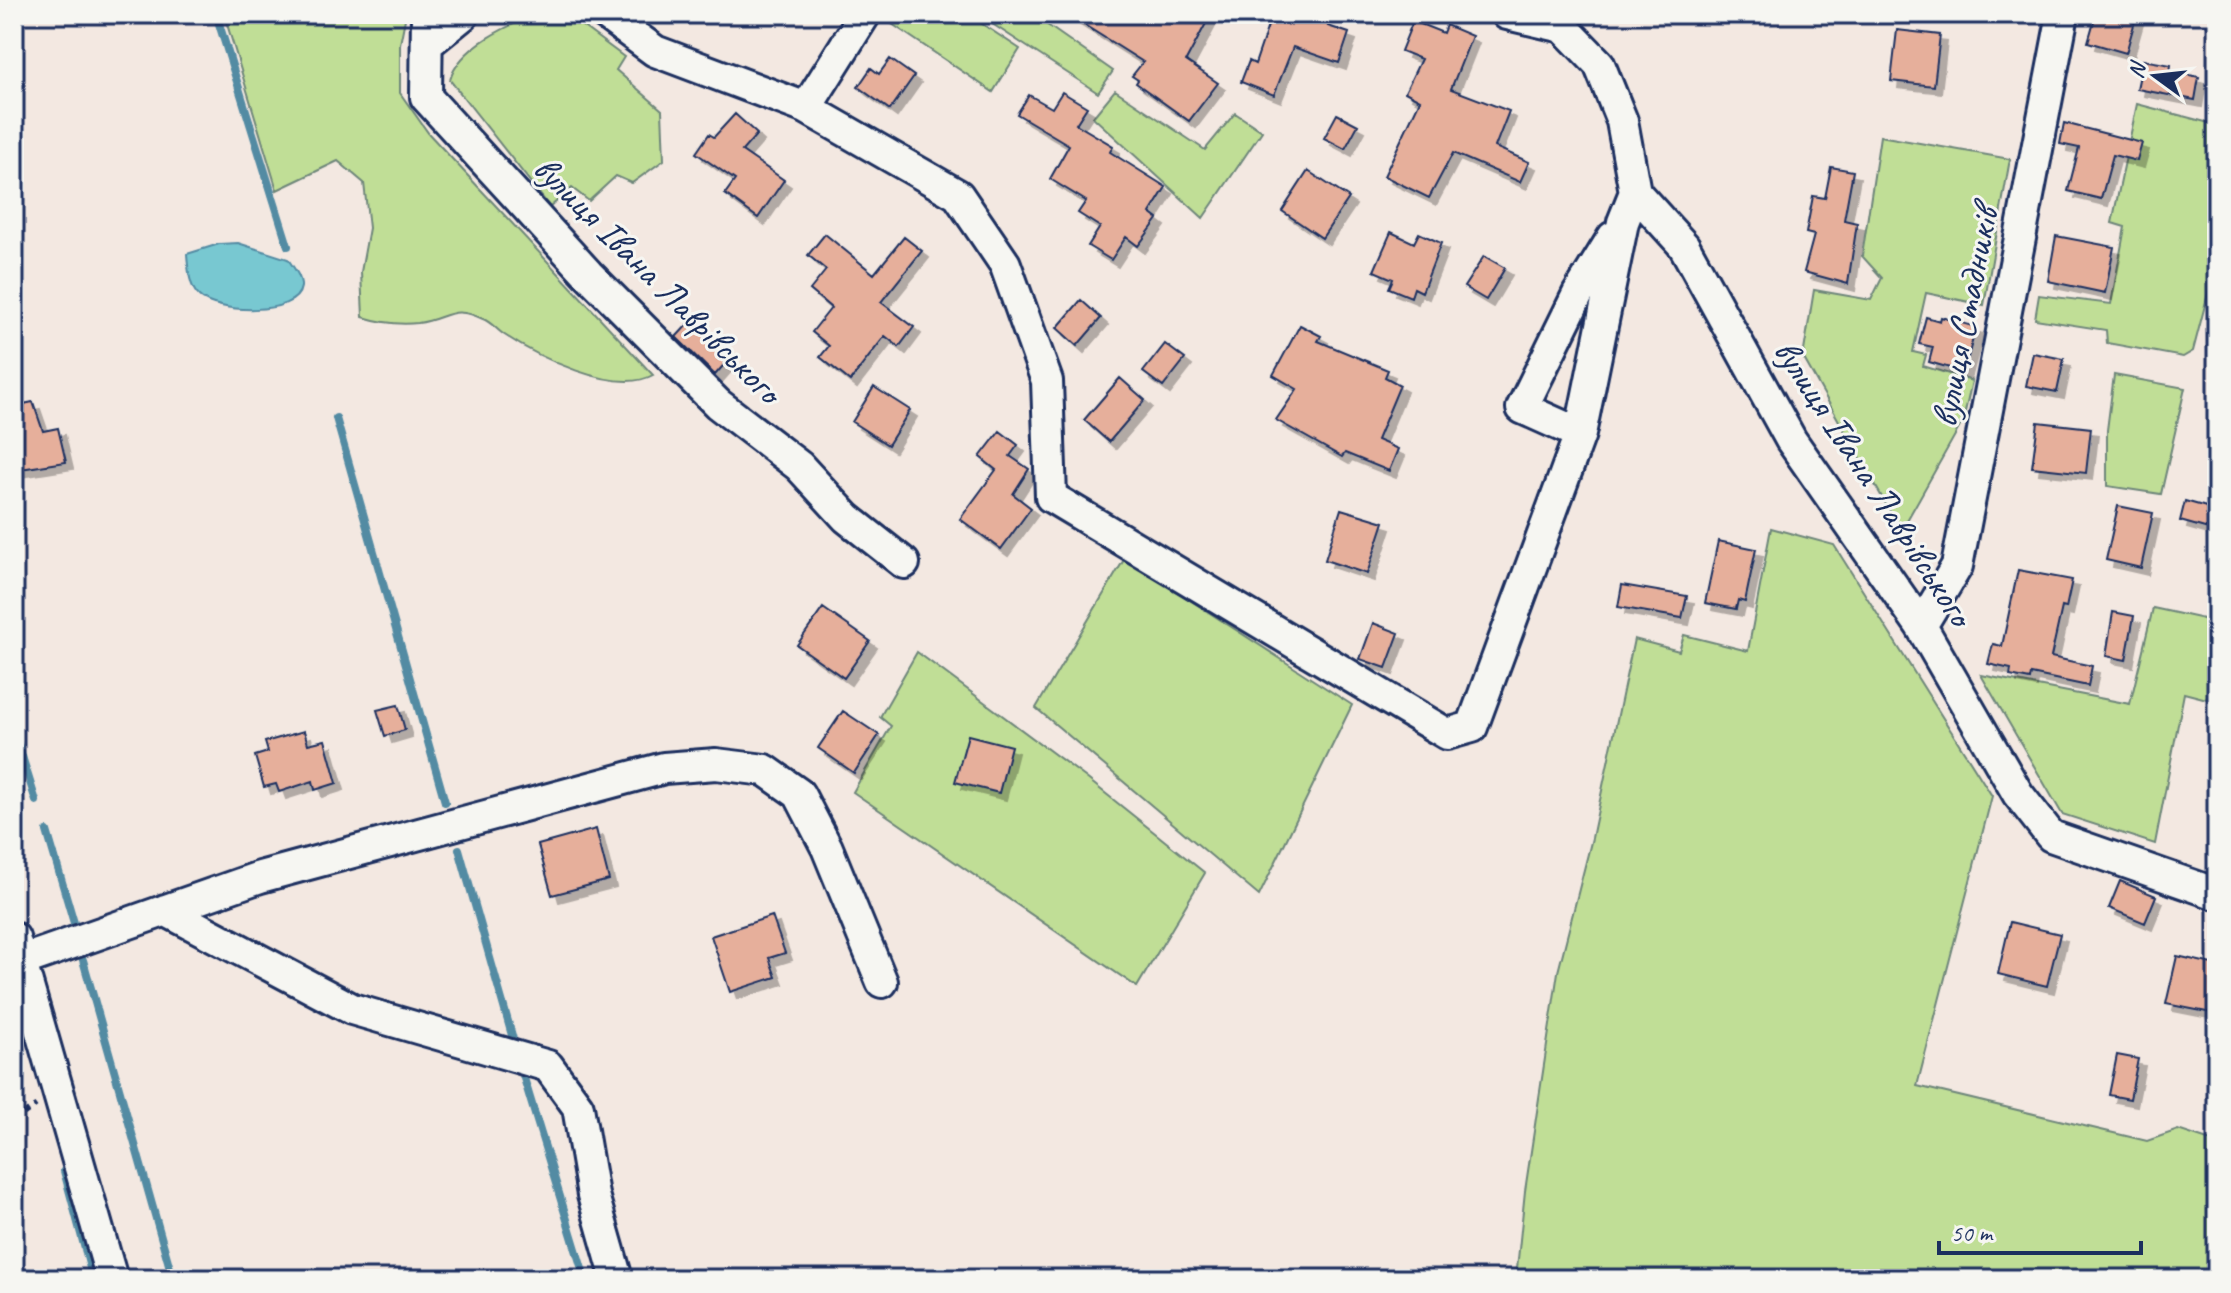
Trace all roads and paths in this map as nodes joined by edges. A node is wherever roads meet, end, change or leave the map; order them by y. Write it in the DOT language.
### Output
graph roads {
  1 [pos="464,14"];
  2 [pos="605,14"];
  3 [pos="865,14"];
  4 [pos="1507,14"];
  5 [pos="2063,14"];
  6 [pos="427,29"];
  7 [pos="806,108"];
  8 [pos="1635,192"];
  9 [pos="1623,222"];
  10 [pos="1580,434"];
  11 [pos="904,563"];
  12 [pos="1921,626"];
  13 [pos="2217,894"];
  14 [pos="165,910"];
  15 [pos="17,949"];
  16 [pos="882,982"];
  17 [pos="2217,1248"];
  18 [pos="112,1279"];
  19 [pos="617,1279"];
  20 [pos="2208,1279"];
  1 -- 6 [label="street"];
  2 -- 7 [label="street"];
  3 -- 7 [label="street"];
  4 -- 8 [label="street"];
  5 -- 12 [label="street, вулиця Стадників"];
  6 -- 11 [label="street, вулиця Івана Лаврівського"];
  7 -- 10 [label="street"];
  8 -- 9 [label="street"];
  8 -- 12 [label="street, вулиця Івана Лаврівського"];
  9 -- 10 [label="street"];
  9 -- 10 [label="street"];
  12 -- 13 [label="street, вулиця Івана Лаврівського"];
  14 -- 15 [label="street"];
  14 -- 16 [label="street"];
  14 -- 19 [label="street"];
  15 -- 18 [label="street"];
  17 -- 20 [label="path"];
}
